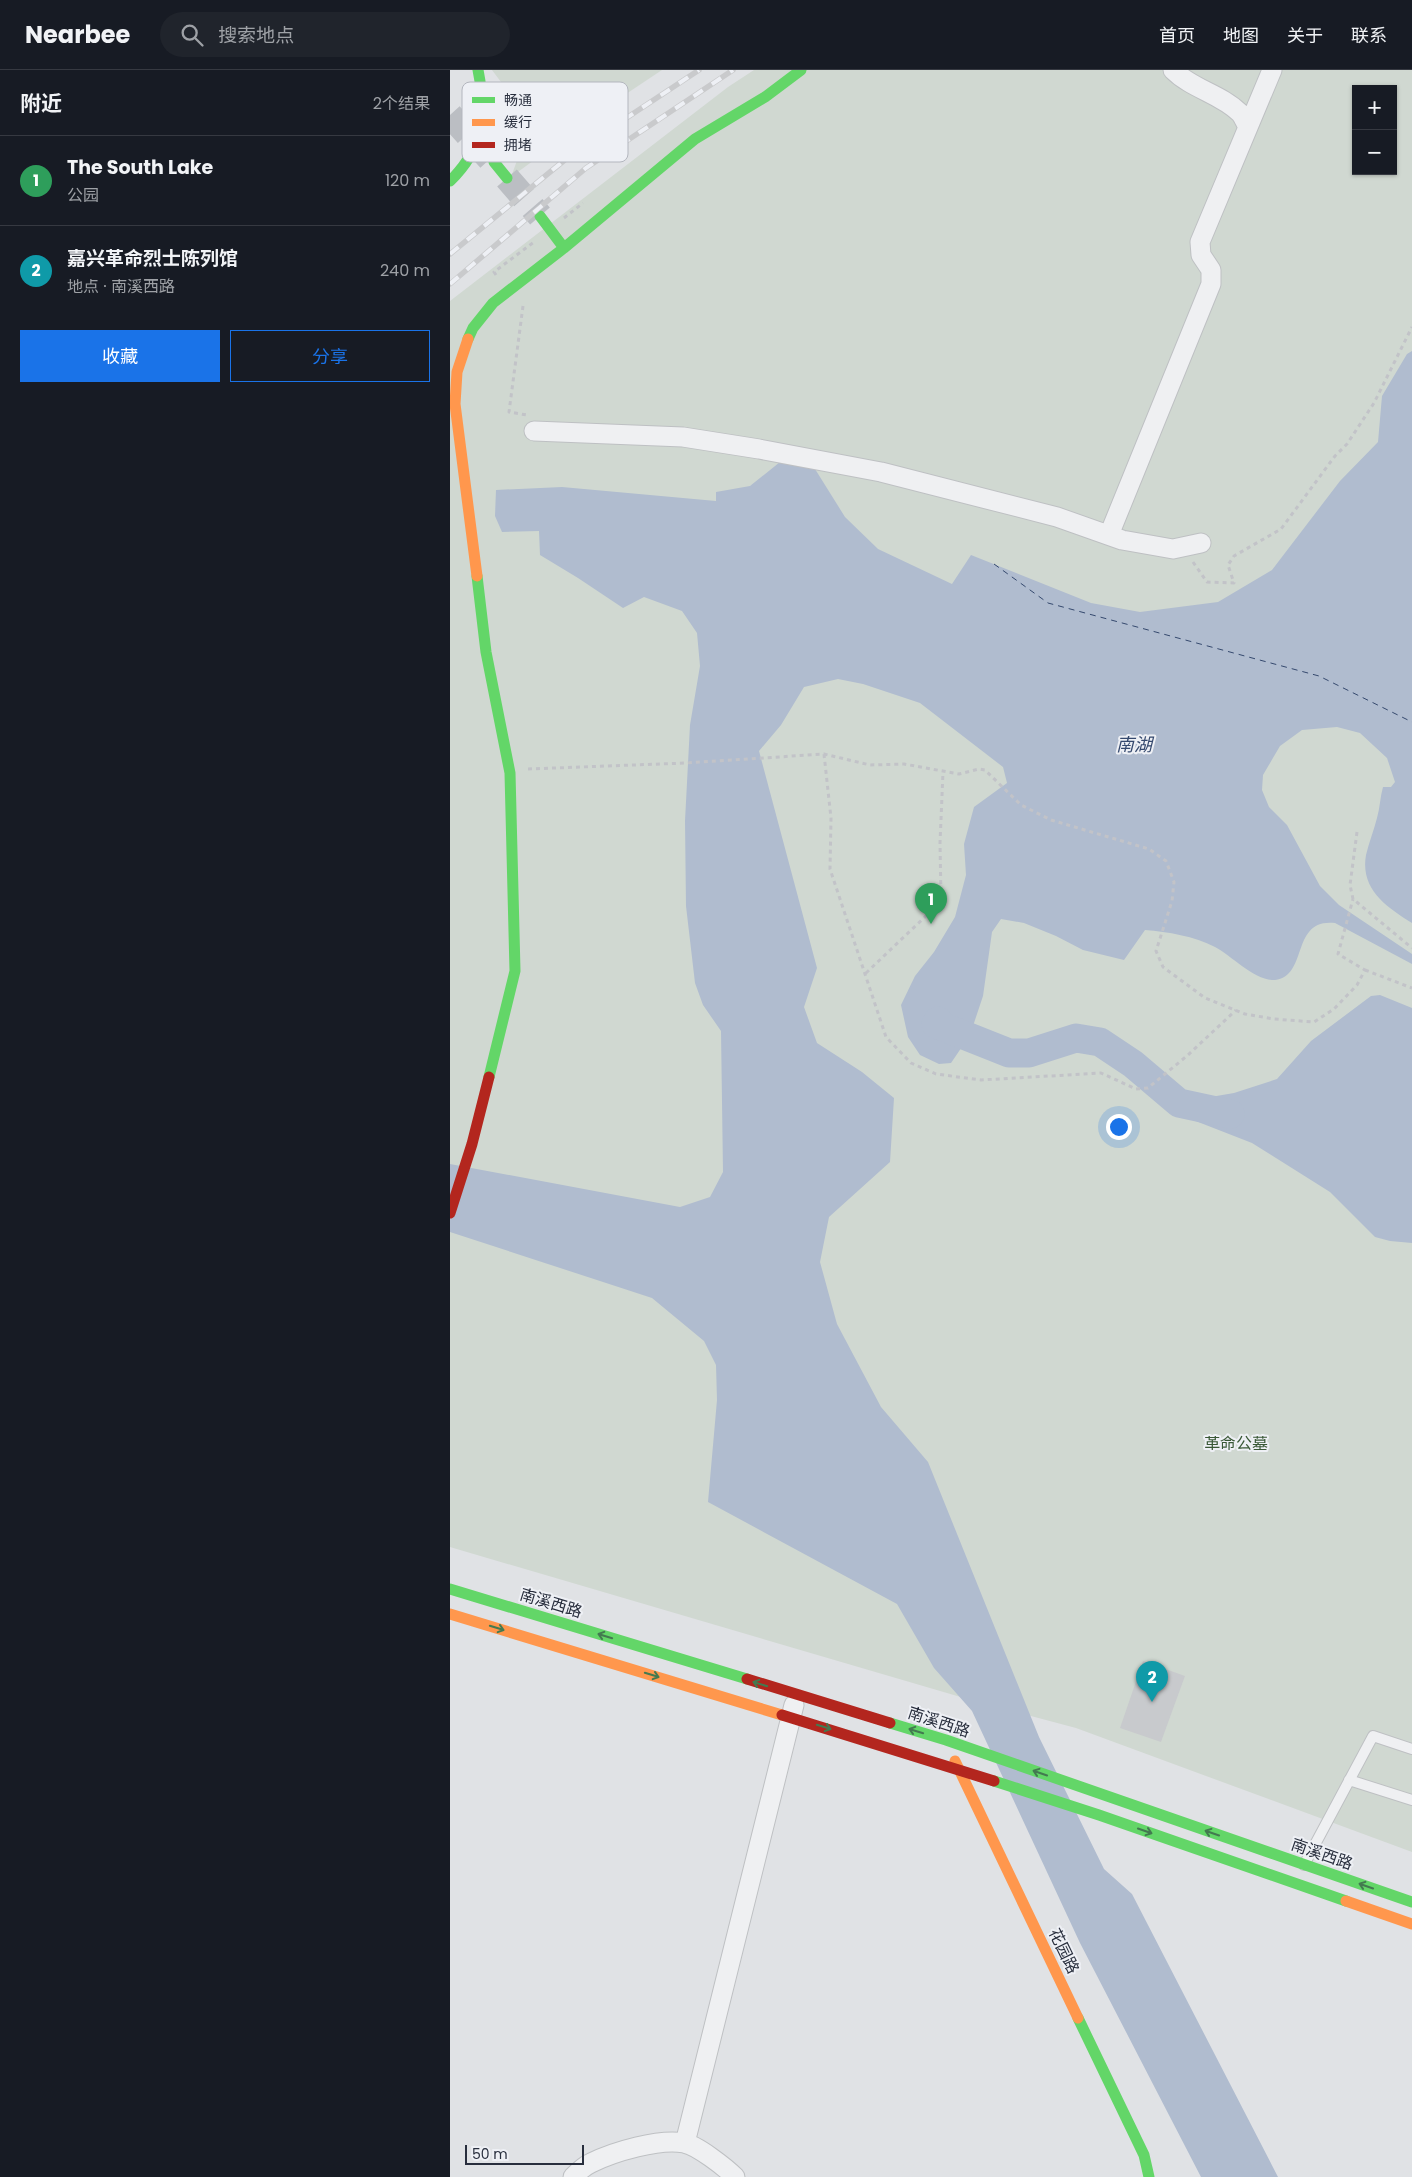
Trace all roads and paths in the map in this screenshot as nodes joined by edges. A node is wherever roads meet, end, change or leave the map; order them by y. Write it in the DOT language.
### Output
graph roads {
  1 [pos="801,70"];
  2 [pos="1173,70"];
  3 [pos="1272,70"];
  4 [pos="1248,127"];
  5 [pos="467,162"];
  6 [pos="494,162"];
  7 [pos="507,178"];
  8 [pos="450,182"];
  9 [pos="540,216"];
  10 [pos="564,248"];
  11 [pos="1412,328"];
  12 [pos="534,432"];
  13 [pos="1109,535"];
  14 [pos="1201,543"];
  15 [pos="1183,547"];
  16 [pos="824,754"];
  17 [pos="509,770"];
  18 [pos="943,772"];
  19 [pos="1357,832"];
  20 [pos="1353,899"];
  21 [pos="1412,948"];
  22 [pos="1365,970"];
  23 [pos="866,972"];
  24 [pos="1412,988"];
  25 [pos="1236,1010"];
  26 [pos="450,1213"];
  27 [pos="450,1589"];
  28 [pos="450,1614"];
  29 [pos="796,1695"];
  30 [pos="790,1717"];
  31 [pos="946,1740"];
  32 [pos="1412,1749"];
  33 [pos="960,1770"];
  34 [pos="1349,1780"];
  35 [pos="1412,1800"];
  36 [pos="1304,1865"];
  37 [pos="1295,1884"];
  38 [pos="1412,1902"];
  39 [pos="1412,1924"];
  40 [pos="685,2143"];
  41 [pos="573,2177"];
  42 [pos="735,2177"];
  43 [pos="1149,2177"];
  1 -- 10 [label="main road"];
  2 -- 4 [label="street"];
  3 -- 4 [label="street"];
  4 -- 13 [label="street"];
  5 -- 8 [label="main road"];
  6 -- 7 [label="main road"];
  9 -- 10 [label="main road"];
  10 -- 17 [label="main road"];
  11 -- 15 [label="path"];
  12 -- 13 [label="street"];
  13 -- 15 [label="street"];
  14 -- 15 [label="street"];
  16 -- 17 [label="path"];
  16 -- 18 [label="path"];
  16 -- 23 [label="path"];
  17 -- 26 [label="main road"];
  18 -- 23 [label="path"];
  18 -- 25 [label="path"];
  19 -- 20 [label="path"];
  20 -- 21 [label="path"];
  20 -- 22 [label="path"];
  22 -- 24 [label="path"];
  22 -- 25 [label="path"];
  23 -- 25 [label="path"];
  29 -- 27 [label="main road, 南溪西路, one-way"];
  28 -- 30 [label="main road, one-way"];
  29 -- 30 [label="street"];
  31 -- 29 [label="main road, 南溪西路, one-way"];
  30 -- 33 [label="main road, one-way"];
  30 -- 40 [label="street"];
  31 -- 33 [label="main road, 花园路"];
  36 -- 31 [label="main road, 南溪西路, one-way"];
  32 -- 34 [label="lane"];
  33 -- 37 [label="main road, one-way"];
  33 -- 43 [label="main road, 花园路"];
  34 -- 35 [label="lane"];
  34 -- 36 [label="lane"];
  36 -- 37 [label="lane"];
  38 -- 36 [label="main road, 南溪西路, one-way"];
  37 -- 39 [label="main road"];
  40 -- 41 [label="street"];
  40 -- 42 [label="street"];
}
